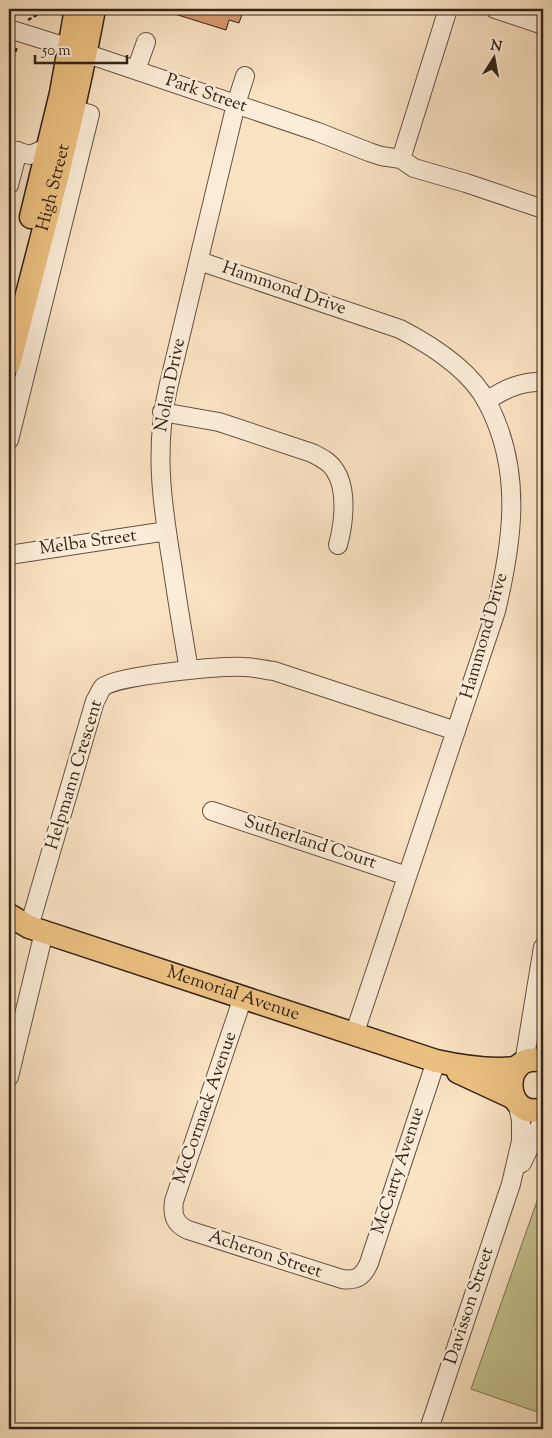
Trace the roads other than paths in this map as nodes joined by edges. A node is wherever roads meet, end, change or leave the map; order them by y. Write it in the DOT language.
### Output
graph roads {
  1 [pos="76,9"];
  2 [pos="94,9"];
  3 [pos="448,9"];
  4 [pos="495,9"];
  5 [pos="543,25"];
  6 [pos="9,29"];
  7 [pos="146,42"];
  8 [pos="78,51"];
  9 [pos="136,70"];
  10 [pos="245,76"];
  11 [pos="236,104"];
  12 [pos="73,110"];
  13 [pos="49,147"];
  14 [pos="13,150"];
  15 [pos="398,154"];
  16 [pos="9,185"];
  17 [pos="543,209"];
  18 [pos="199,261"];
  19 [pos="9,302"];
  20 [pos="9,364"];
  21 [pos="543,382"];
  22 [pos="486,401"];
  23 [pos="162,412"];
  24 [pos="9,440"];
  25 [pos="167,531"];
  26 [pos="338,545"];
  27 [pos="9,555"];
  28 [pos="189,670"];
  29 [pos="456,731"];
  30 [pos="212,811"];
  31 [pos="407,876"];
  32 [pos="9,914"];
  33 [pos="28,928"];
  34 [pos="543,947"];
  35 [pos="537,983"];
  36 [pos="243,998"];
  37 [pos="543,1020"];
  38 [pos="354,1035"];
  39 [pos="436,1061"];
  40 [pos="528,1064"];
  41 [pos="9,1077"];
  42 [pos="515,1100"];
  43 [pos="543,1109"];
  44 [pos="543,1119"];
  45 [pos="511,1184"];
  46 [pos="175,1219"];
  47 [pos="358,1278"];
  48 [pos="429,1429"];
  1 -- 8 [label="main road, High Street"];
  2 -- 8 [label="main road, High Street"];
  3 -- 15 [label="street"];
  4 -- 5 [label="street"];
  6 -- 8 [label="street, Park Street"];
  7 -- 9 [label="street"];
  8 -- 9 [label="street, Park Street"];
  8 -- 12 [label="main road, High Street"];
  8 -- 13 [label="main road, High Street"];
  9 -- 11 [label="street, Park Street"];
  10 -- 11 [label="street, Nolan Drive"];
  11 -- 15 [label="street, Park Street"];
  11 -- 18 [label="street, Nolan Drive"];
  12 -- 20 [label="main road, High Street"];
  12 -- 24 [label="street"];
  13 -- 14 [label="street"];
  13 -- 19 [label="main road, High Street"];
  14 -- 16 [label="street"];
  15 -- 17 [label="street, Park Street"];
  18 -- 22 [label="street, Hammond Drive"];
  18 -- 23 [label="street, Nolan Drive"];
  21 -- 22 [label="street"];
  22 -- 29 [label="street, Hammond Drive"];
  23 -- 25 [label="street, Nolan Drive"];
  23 -- 26 [label="street"];
  25 -- 27 [label="street, Melba Street"];
  25 -- 28 [label="street, Nolan Drive"];
  28 -- 29 [label="street, Helpmann Crescent"];
  28 -- 33 [label="street, Helpmann Crescent"];
  29 -- 31 [label="street, Hammond Drive"];
  30 -- 31 [label="street, Sutherland Court"];
  31 -- 38 [label="street, Hammond Drive"];
  32 -- 33 [label="main road, Memorial Avenue"];
  33 -- 36 [label="main road, Memorial Avenue"];
  33 -- 41 [label="street, Helpmann Crescent"];
  34 -- 35 [label="street"];
  35 -- 37 [label="street"];
  35 -- 40 [label="street"];
  36 -- 38 [label="main road, Memorial Avenue"];
  36 -- 46 [label="street, McCormack Avenue"];
  38 -- 39 [label="main road, Memorial Avenue"];
  39 -- 40 [label="main road, Memorial Avenue"];
  39 -- 42 [label="main road, Memorial Avenue"];
  39 -- 47 [label="street, McCarty Avenue"];
  40 -- 42 [label="main road"];
  42 -- 43 [label="main road, Memorial Avenue"];
  42 -- 45 [label="street, Davisson Street"];
  44 -- 45 [label="street, Davisson Street"];
  45 -- 48 [label="street, Davisson Street"];
  46 -- 47 [label="street, Acheron Street"];
}
